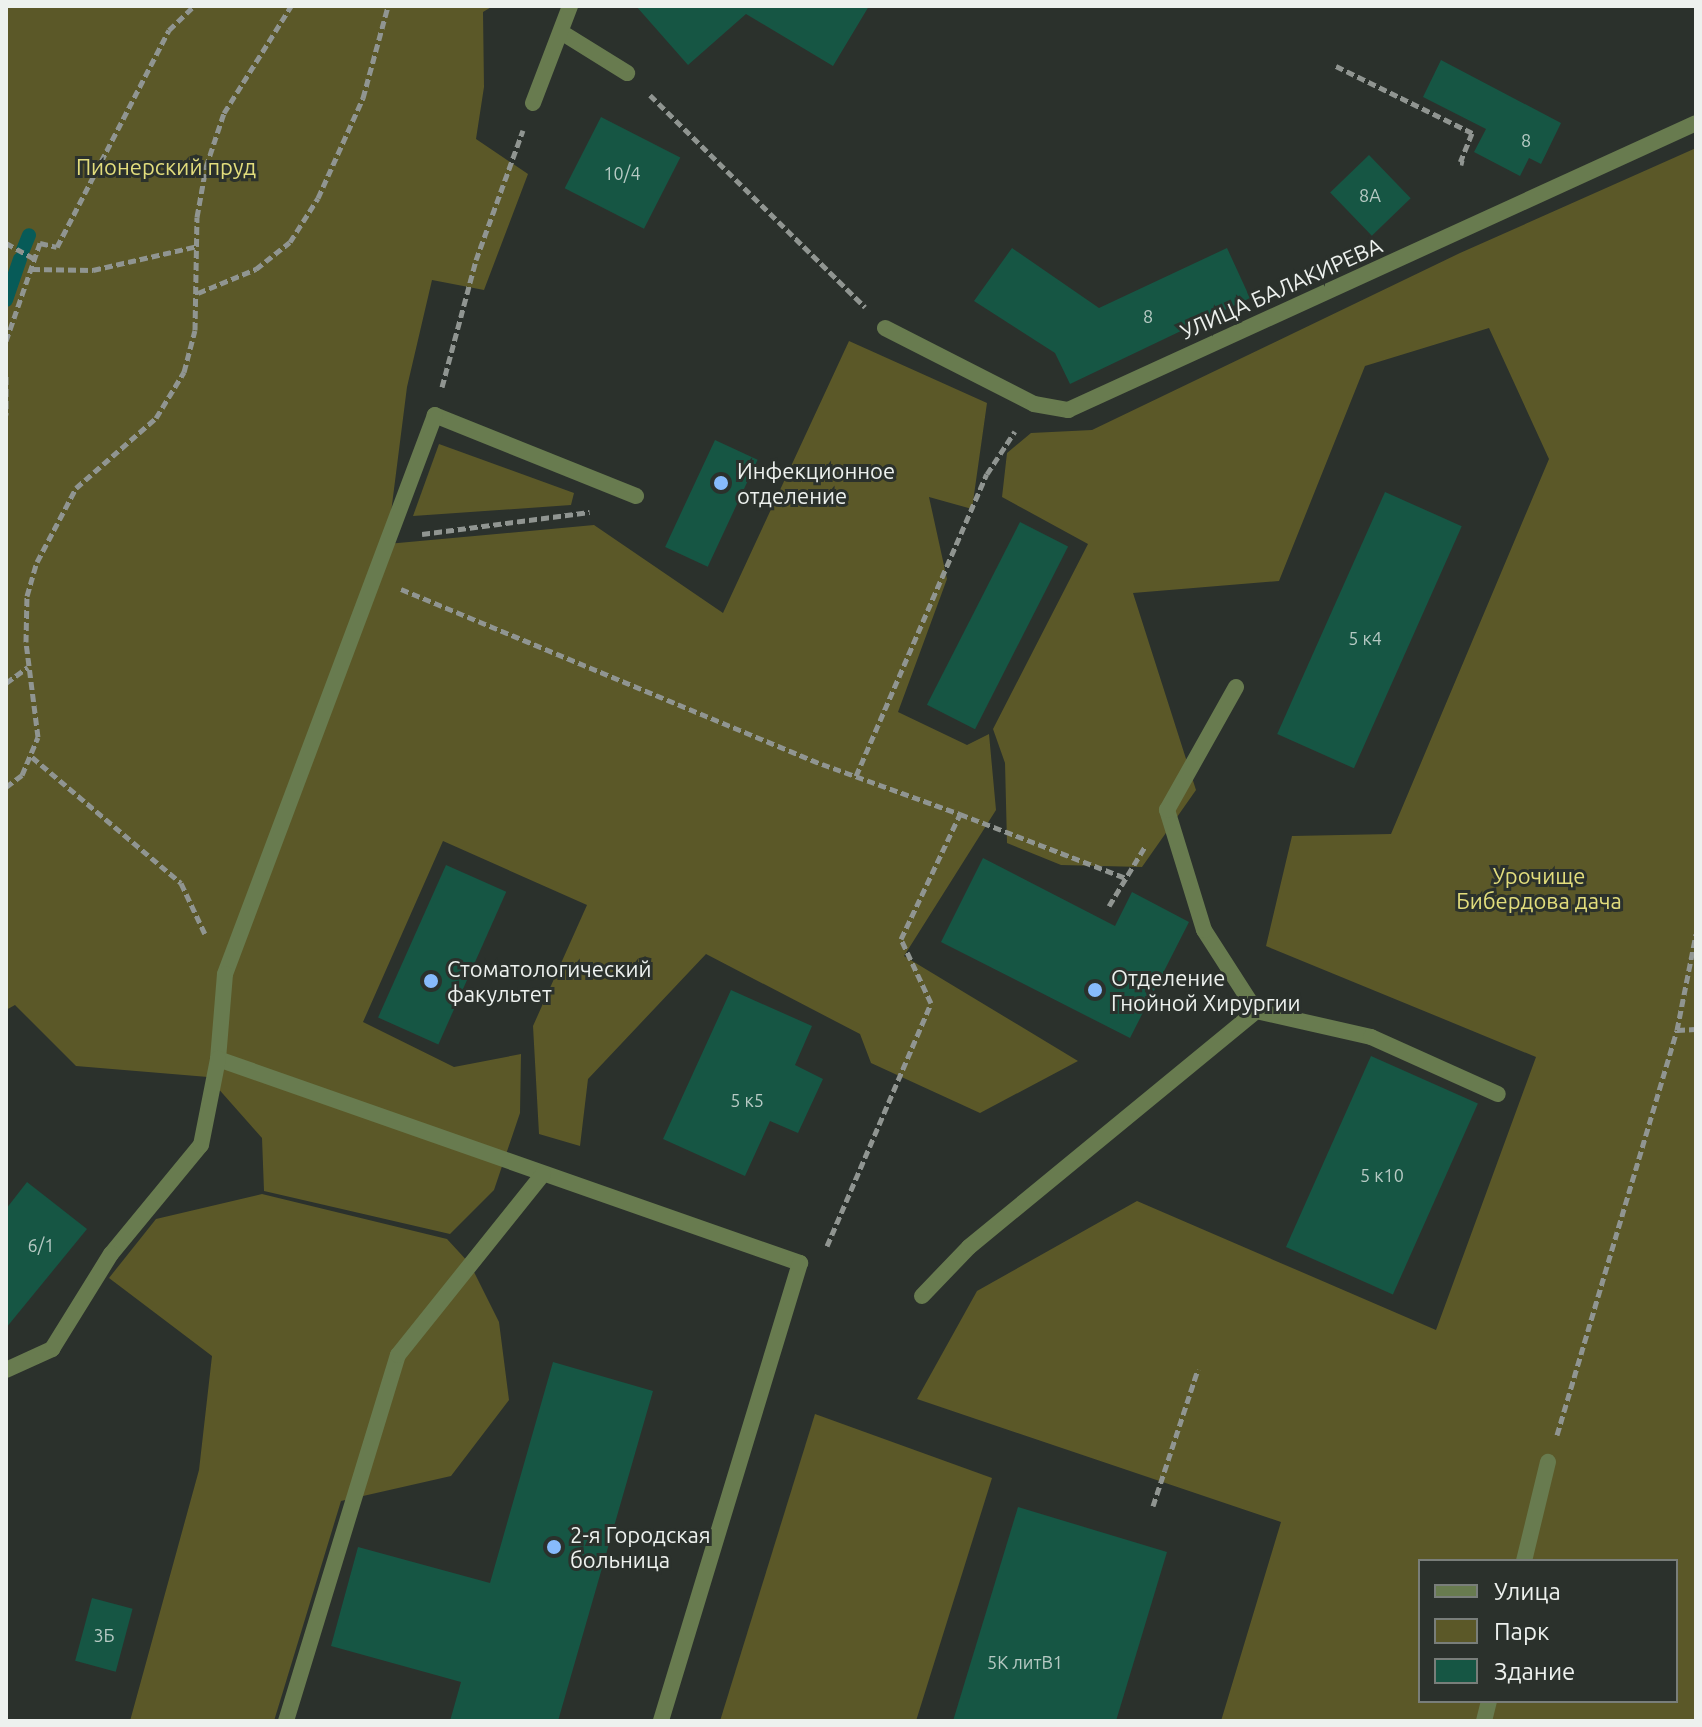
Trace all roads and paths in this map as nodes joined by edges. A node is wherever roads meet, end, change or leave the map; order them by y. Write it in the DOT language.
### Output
graph roads {
  1 [pos="194,6"];
  2 [pos="291,6"];
  3 [pos="388,6"];
  4 [pos="570,6"];
  5 [pos="561,32"];
  6 [pos="1336,66"];
  7 [pos="627,73"];
  8 [pos="533,103"];
  9 [pos="1696,123"];
  10 [pos="1464,163"];
  11 [pos="6,243"];
  12 [pos="198,246"];
  13 [pos="35,259"];
  14 [pos="32,269"];
  15 [pos="198,293"];
  16 [pos="885,328"];
  17 [pos="6,341"];
  18 [pos="6,376"];
  19 [pos="1034,404"];
  20 [pos="6,415"];
  21 [pos="435,415"];
  22 [pos="619,489"];
  23 [pos="636,496"];
  24 [pos="385,539"];
  25 [pos="371,577"];
  26 [pos="28,667"];
  27 [pos="6,683"];
  28 [pos="1236,687"];
  29 [pos="32,757"];
  30 [pos="856,776"];
  31 [pos="6,787"];
  32 [pos="1167,810"];
  33 [pos="960,814"];
  34 [pos="1126,878"];
  35 [pos="1109,906"];
  36 [pos="1696,934"];
  37 [pos="225,974"];
  38 [pos="1256,1011"];
  39 [pos="1696,1029"];
  40 [pos="1677,1030"];
  41 [pos="218,1059"];
  42 [pos="1498,1094"];
  43 [pos="543,1174"];
  44 [pos="824,1253"];
  45 [pos="922,1296"];
  46 [pos="1198,1369"];
  47 [pos="6,1370"];
  48 [pos="1548,1462"];
  49 [pos="1153,1506"];
  50 [pos="1524,1559"];
  51 [pos="286,1721"];
  52 [pos="661,1721"];
  1 -- 13 [label="path"];
  2 -- 12 [label="path"];
  3 -- 15 [label="path"];
  4 -- 5 [label="street"];
  5 -- 7 [label="street"];
  5 -- 8 [label="street"];
  6 -- 10 [label="path"];
  7 -- 16 [label="path"];
  8 -- 21 [label="path"];
  9 -- 19 [label="street, УЛИЦА БАЛАКИРЕВА"];
  11 -- 13 [label="path"];
  12 -- 14 [label="path"];
  12 -- 15 [label="path"];
  13 -- 14 [label="path"];
  14 -- 17 [label="path"];
  15 -- 26 [label="path"];
  16 -- 19 [label="street, УЛИЦА БАЛАКИРЕВА"];
  18 -- 20 [label="path"];
  19 -- 30 [label="path"];
  21 -- 22 [label="street"];
  21 -- 24 [label="street"];
  22 -- 23 [label="street"];
  22 -- 24 [label="path"];
  24 -- 25 [label="street"];
  25 -- 30 [label="path"];
  25 -- 37 [label="street"];
  26 -- 27 [label="path"];
  26 -- 29 [label="path"];
  28 -- 32 [label="street"];
  29 -- 31 [label="path"];
  29 -- 37 [label="path"];
  30 -- 33 [label="path"];
  32 -- 34 [label="path"];
  32 -- 38 [label="street"];
  33 -- 34 [label="path"];
  33 -- 44 [label="path"];
  34 -- 35 [label="path"];
  36 -- 40 [label="path"];
  37 -- 41 [label="street"];
  38 -- 42 [label="street"];
  38 -- 45 [label="street"];
  39 -- 40 [label="path"];
  40 -- 48 [label="path"];
  41 -- 43 [label="street"];
  41 -- 47 [label="street"];
  43 -- 51 [label="street"];
  43 -- 52 [label="street"];
  46 -- 49 [label="path"];
  48 -- 50 [label="street"];
}
